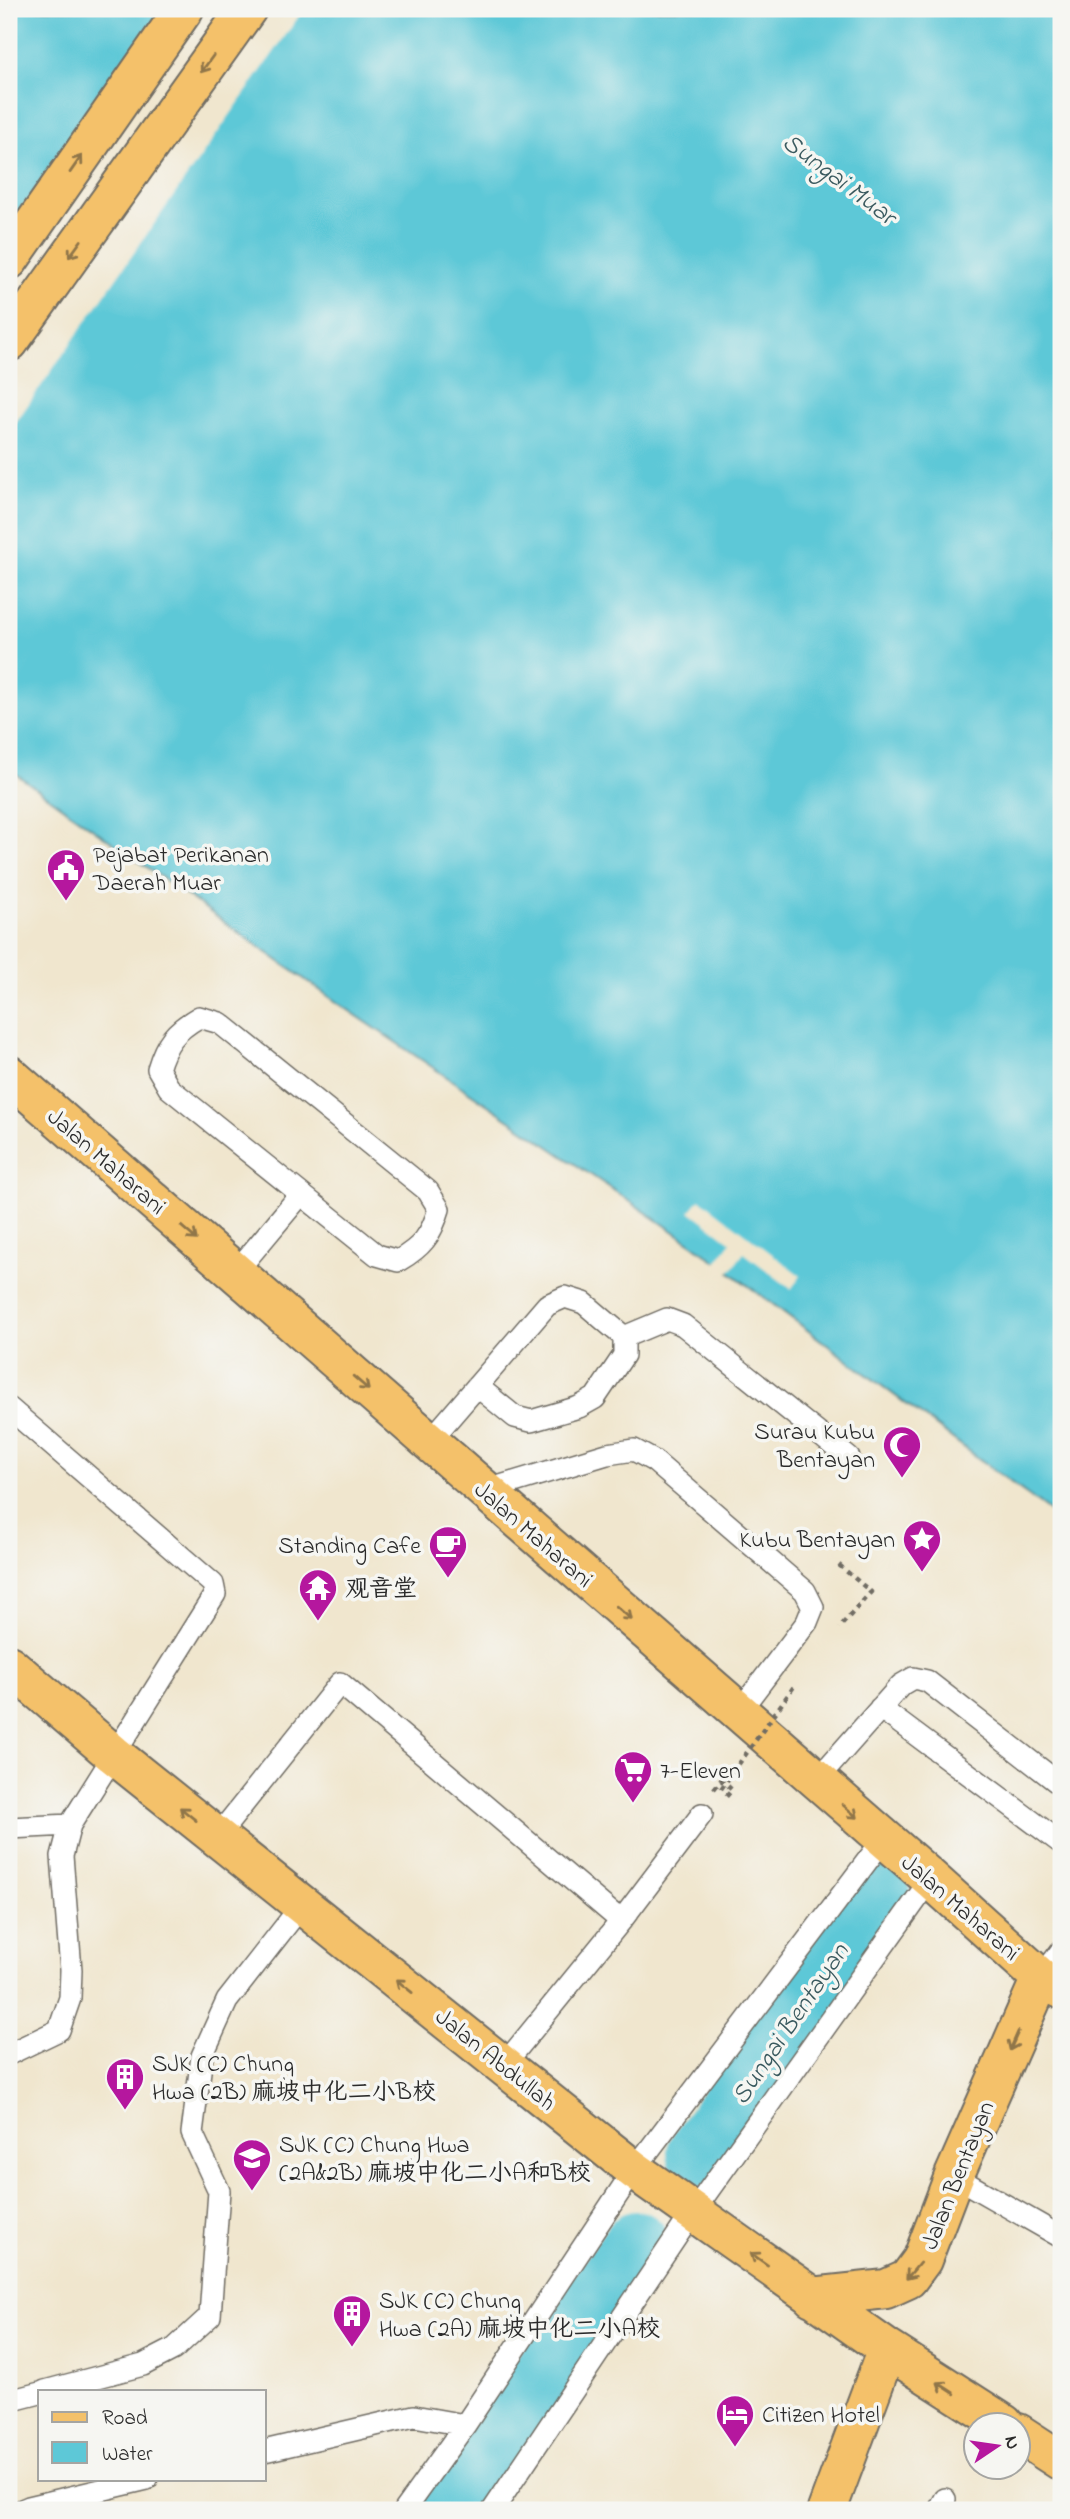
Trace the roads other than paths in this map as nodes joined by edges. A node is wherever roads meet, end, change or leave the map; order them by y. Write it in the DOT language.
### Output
graph roads {
  1 [pos="184,9"];
  2 [pos="247,9"];
  3 [pos="9,260"];
  4 [pos="9,342"];
  5 [pos="9,1075"];
  6 [pos="301,1194"];
  7 [pos="234,1273"];
  8 [pos="624,1337"];
  9 [pos="477,1385"];
  10 [pos="9,1408"];
  11 [pos="429,1442"];
  12 [pos="849,1458"];
  13 [pos="484,1491"];
  14 [pos="9,1665"];
  15 [pos="880,1707"];
  16 [pos="738,1713"];
  17 [pos="113,1754"];
  18 [pos="816,1782"];
  19 [pos="1061,1785"];
  20 [pos="702,1814"];
  21 [pos="70,1825"];
  22 [pos="9,1828"];
  23 [pos="217,1837"];
  24 [pos="883,1840"];
  25 [pos="1061,1843"];
  26 [pos="931,1879"];
  27 [pos="302,1905"];
  28 [pos="621,1921"];
  29 [pos="1054,1973"];
  30 [pos="9,2054"];
  31 [pos="504,2065"];
  32 [pos="634,2170"];
  33 [pos="954,2176"];
  34 [pos="694,2212"];
  35 [pos="1061,2237"];
  36 [pos="812,2297"];
  37 [pos="887,2349"];
  38 [pos="50,2390"];
  39 [pos="38,2393"];
  40 [pos="9,2401"];
  41 [pos="982,2410"];
  42 [pos="465,2425"];
  43 [pos="1032,2443"];
  44 [pos="266,2451"];
  45 [pos="1061,2462"];
  46 [pos="143,2480"];
  47 [pos="22,2510"];
  48 [pos="404,2510"];
  49 [pos="494,2510"];
  50 [pos="827,2510"];
  3 -- 1 [label="main road, one-way"];
  2 -- 4 [label="main road, one-way"];
  5 -- 7 [label="main road, Jalan Maharani, one-way"];
  6 -- 6 [label="lane"];
  6 -- 7 [label="lane"];
  7 -- 11 [label="main road, Jalan Maharani, one-way"];
  8 -- 9 [label="lane"];
  8 -- 9 [label="lane"];
  8 -- 12 [label="lane"];
  9 -- 11 [label="lane"];
  10 -- 17 [label="lane"];
  11 -- 13 [label="main road, Jalan Maharani"];
  13 -- 16 [label="main road, Jalan Maharani, one-way"];
  13 -- 16 [label="lane"];
  14 -- 17 [label="main road, Jalan Abdullah"];
  15 -- 18 [label="lane"];
  15 -- 19 [label="lane"];
  15 -- 25 [label="lane"];
  16 -- 18 [label="main road, Jalan Maharani"];
  17 -- 21 [label="lane"];
  23 -- 17 [label="main road, Jalan Abdullah, one-way"];
  18 -- 24 [label="main road, Jalan Maharani, one-way"];
  20 -- 28 [label="lane"];
  21 -- 22 [label="lane"];
  21 -- 30 [label="lane"];
  23 -- 27 [label="main road, Jalan Abdullah"];
  23 -- 28 [label="lane"];
  24 -- 26 [label="main road, Jalan Maharani"];
  24 -- 32 [label="lane"];
  26 -- 29 [label="main road, Jalan Maharani"];
  26 -- 34 [label="lane"];
  31 -- 27 [label="main road, Jalan Abdullah, one-way"];
  27 -- 38 [label="lane"];
  28 -- 31 [label="lane"];
  29 -- 33 [label="main road, Jalan Bentayan, one-way"];
  31 -- 32 [label="main road, Jalan Abdullah"];
  32 -- 34 [label="main road, Jalan Abdullah"];
  32 -- 42 [label="lane"];
  33 -- 35 [label="lane"];
  33 -- 36 [label="main road, Jalan Bentayan, one-way"];
  36 -- 34 [label="main road, Jalan Abdullah, one-way"];
  34 -- 49 [label="lane"];
  36 -- 37 [label="main road, Jalan Abdullah"];
  41 -- 37 [label="main road, Jalan Abdullah, one-way"];
  37 -- 50 [label="main road"];
  39 -- 40 [label="lane"];
  42 -- 44 [label="lane"];
  42 -- 48 [label="lane"];
  43 -- 45 [label="main road"];
  46 -- 47 [label="lane"];
}
